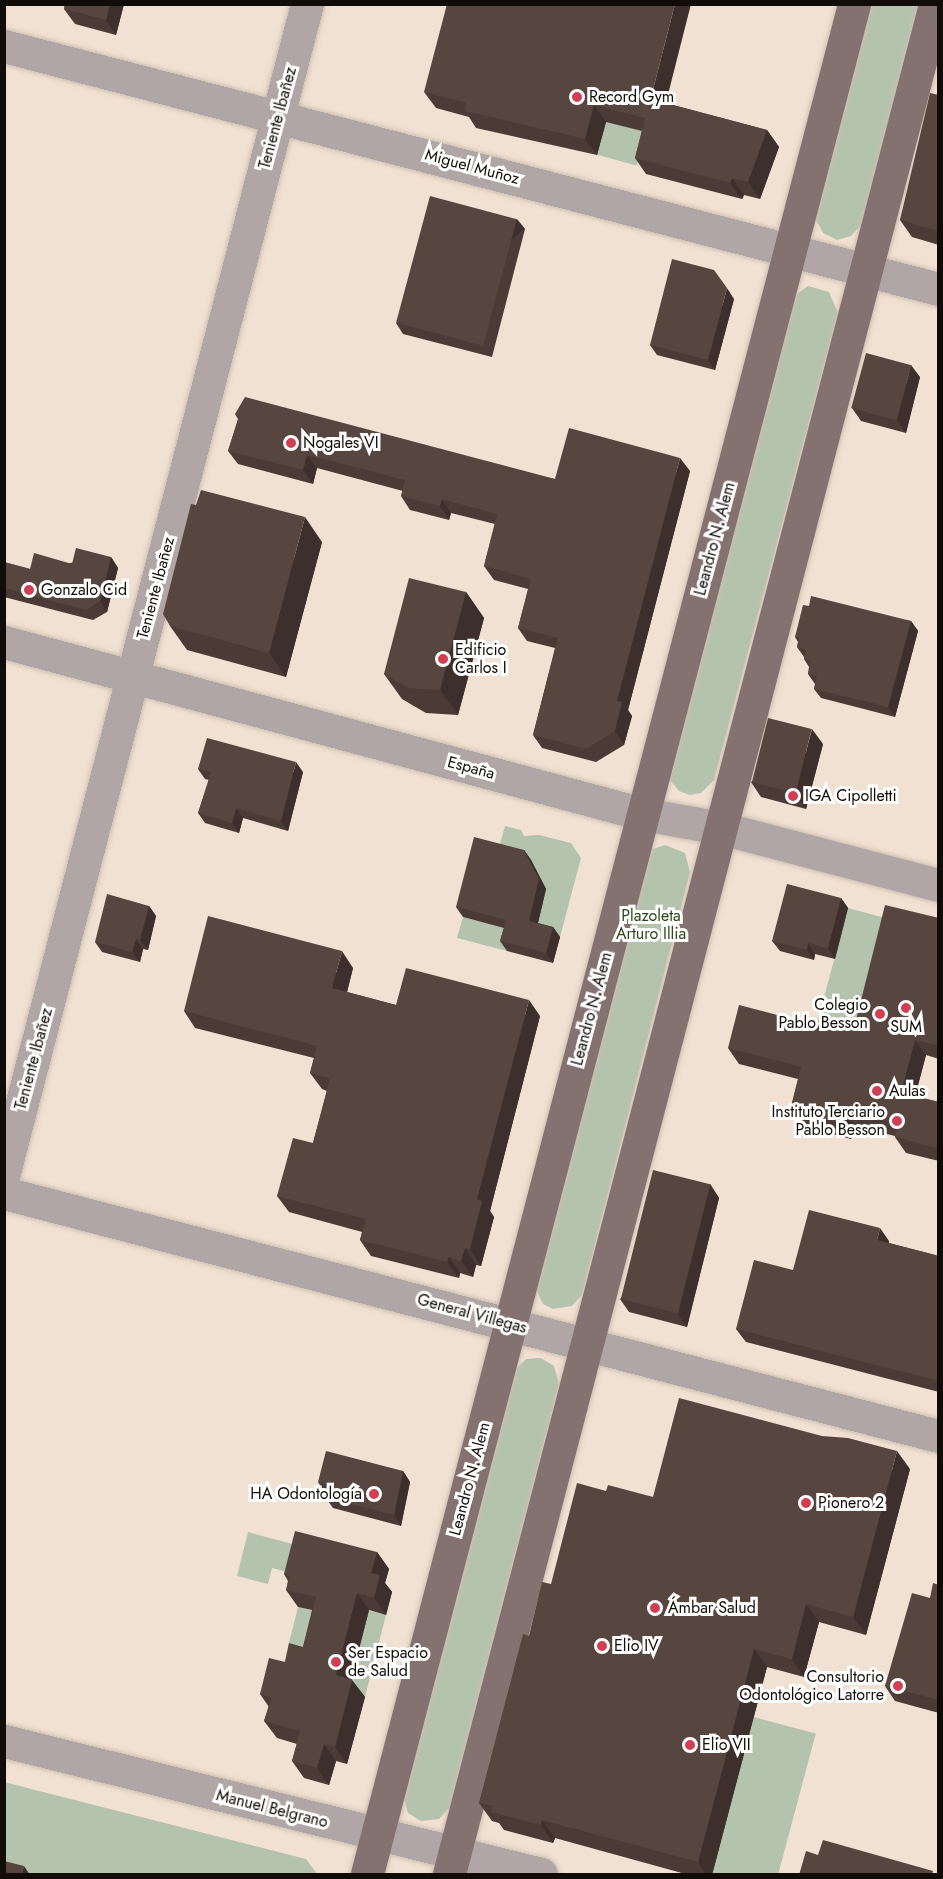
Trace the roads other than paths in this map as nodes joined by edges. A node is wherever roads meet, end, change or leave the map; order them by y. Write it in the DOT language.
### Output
graph roads {
  1 [pos="307,4"];
  2 [pos="854,4"];
  3 [pos="935,4"];
  4 [pos="4,46"];
  5 [pos="278,117"];
  6 [pos="791,250"];
  7 [pos="866,270"];
  8 [pos="939,289"];
  9 [pos="4,642"];
  10 [pos="133,677"];
  11 [pos="643,814"];
  12 [pos="721,828"];
  13 [pos="939,885"];
  14 [pos="4,1172"];
  15 [pos="4,1193"];
  16 [pos="510,1324"];
  17 [pos="587,1344"];
  18 [pos="939,1436"];
  19 [pos="4,1741"];
  20 [pos="377,1836"];
  21 [pos="452,1863"];
  22 [pos="367,1875"];
  23 [pos="541,1875"];
  1 -- 5 [label="street, Teniente Ibañez"];
  2 -- 6 [label="main road, Leandro N. Alem"];
  3 -- 7 [label="main road"];
  4 -- 5 [label="street, Miguel Muñoz"];
  5 -- 6 [label="street, Miguel Muñoz"];
  5 -- 10 [label="street, Teniente Ibañez"];
  6 -- 7 [label="street, Miguel Muñoz"];
  6 -- 11 [label="main road, Leandro N. Alem"];
  7 -- 8 [label="street, Miguel Muñoz"];
  7 -- 12 [label="main road"];
  9 -- 10 [label="street, España"];
  10 -- 11 [label="street, España"];
  10 -- 14 [label="street, Teniente Ibañez"];
  11 -- 12 [label="street, España"];
  11 -- 16 [label="main road, Leandro N. Alem"];
  12 -- 13 [label="street, España"];
  12 -- 17 [label="main road"];
  15 -- 16 [label="street, General Villegas"];
  16 -- 17 [label="street, General Villegas"];
  16 -- 20 [label="main road, Leandro N. Alem"];
  17 -- 18 [label="street, General Villegas"];
  17 -- 21 [label="main road"];
  19 -- 20 [label="street, Manuel Belgrano"];
  20 -- 21 [label="street, Manuel Belgrano"];
  20 -- 22 [label="main road, Leandro N. Alem"];
  21 -- 23 [label="street, Manuel Belgrano"];
}
